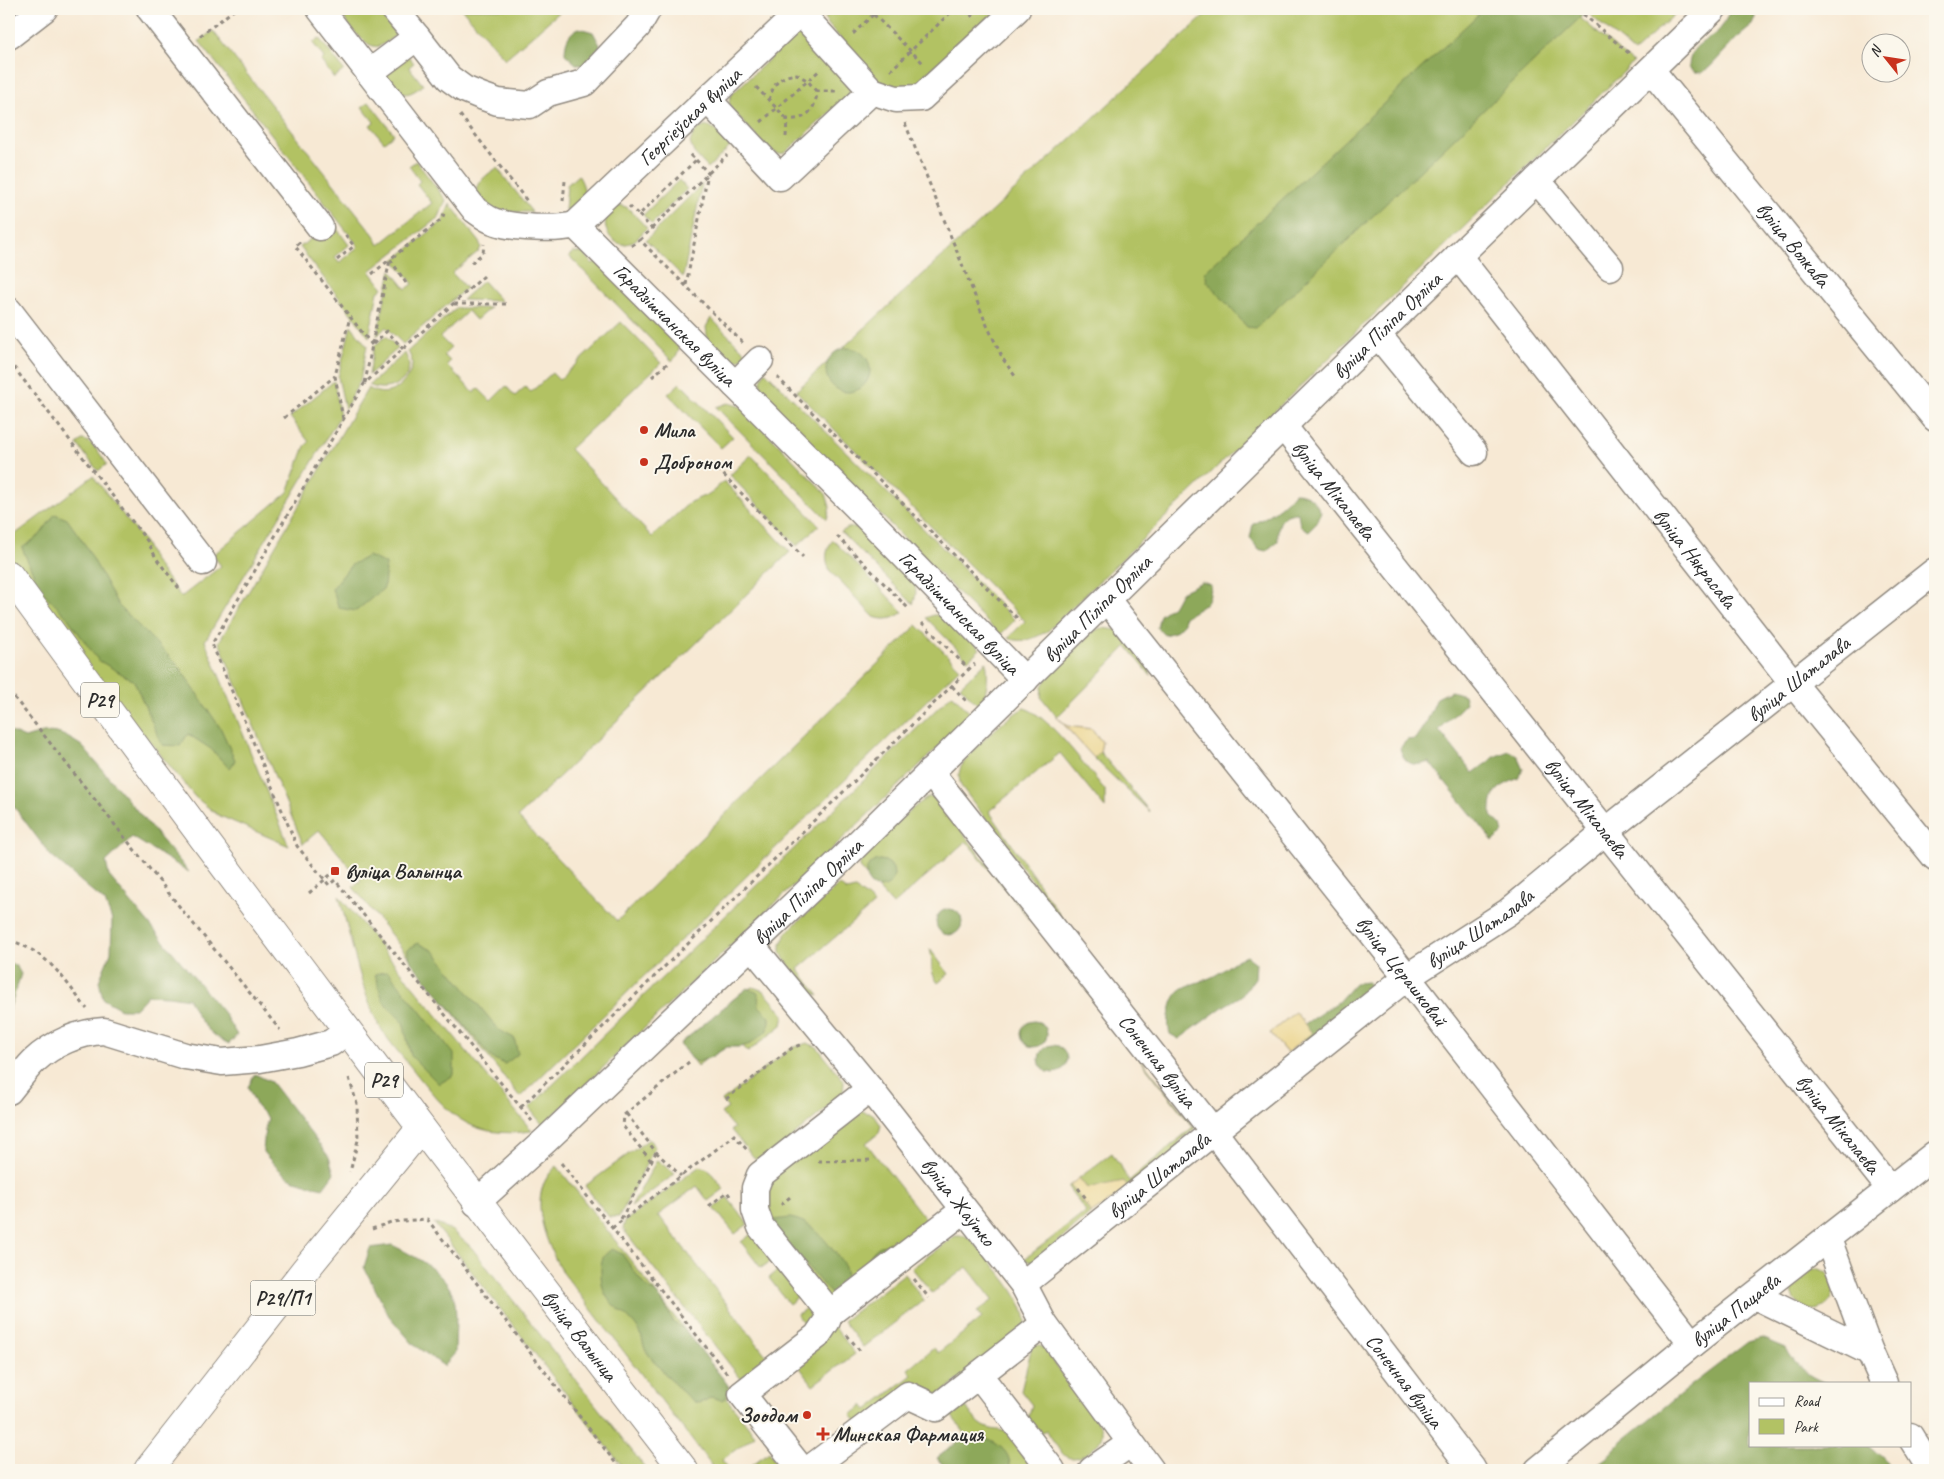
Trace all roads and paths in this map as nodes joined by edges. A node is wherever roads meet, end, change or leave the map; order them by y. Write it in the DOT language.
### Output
graph roads {
  1 [pos="44,9"];
  2 [pos="150,9"];
  3 [pos="236,9"];
  4 [pos="320,9"];
  5 [pos="394,9"];
  6 [pos="648,9"];
  7 [pos="868,9"];
  8 [pos="879,9"];
  9 [pos="954,9"];
  10 [pos="1017,9"];
  11 [pos="1577,9"];
  12 [pos="1713,9"];
  13 [pos="802,10"];
  14 [pos="874,14"];
  15 [pos="9,36"];
  16 [pos="417,36"];
  17 [pos="194,41"];
  18 [pos="911,51"];
  19 [pos="837,52"];
  20 [pos="1642,64"];
  21 [pos="927,67"];
  22 [pos="369,73"];
  23 [pos="808,81"];
  24 [pos="878,83"];
  25 [pos="754,84"];
  26 [pos="842,90"];
  27 [pos="816,91"];
  28 [pos="708,100"];
  29 [pos="769,100"];
  30 [pos="455,108"];
  31 [pos="776,108"];
  32 [pos="786,119"];
  33 [pos="905,123"];
  34 [pos="758,125"];
  35 [pos="786,144"];
  36 [pos="686,146"];
  37 [pos="731,151"];
  38 [pos="696,160"];
  39 [pos="708,173"];
  40 [pos="1538,180"];
  41 [pos="566,181"];
  42 [pos="528,202"];
  43 [pos="622,202"];
  44 [pos="639,215"];
  45 [pos="568,217"];
  46 [pos="442,219"];
  47 [pos="320,227"];
  48 [pos="652,229"];
  49 [pos="640,240"];
  50 [pos="624,247"];
  51 [pos="1458,256"];
  52 [pos="390,259"];
  53 [pos="1610,267"];
  54 [pos="372,274"];
  55 [pos="484,276"];
  56 [pos="406,283"];
  57 [pos="686,285"];
  58 [pos="454,304"];
  59 [pos="510,304"];
  60 [pos="9,311"];
  61 [pos="350,317"];
  62 [pos="1378,335"];
  63 [pos="372,345"];
  64 [pos="404,349"];
  65 [pos="760,360"];
  66 [pos="9,361"];
  67 [pos="668,363"];
  68 [pos="335,376"];
  69 [pos="652,377"];
  70 [pos="1017,379"];
  71 [pos="364,384"];
  72 [pos="735,385"];
  73 [pos="284,418"];
  74 [pos="1935,418"];
  75 [pos="344,419"];
  76 [pos="1283,426"];
  77 [pos="1474,452"];
  78 [pos="718,468"];
  79 [pos="837,536"];
  80 [pos="803,557"];
  81 [pos="203,562"];
  82 [pos="1935,571"];
  83 [pos="9,575"];
  84 [pos="182,591"];
  85 [pos="1107,600"];
  86 [pos="908,608"];
  87 [pos="1020,621"];
  88 [pos="922,623"];
  89 [pos="976,663"];
  90 [pos="969,670"];
  91 [pos="1026,680"];
  92 [pos="1792,682"];
  93 [pos="9,692"];
  94 [pos="930,772"];
  95 [pos="1606,831"];
  96 [pos="1935,857"];
  97 [pos="335,871"];
  98 [pos="325,880"];
  99 [pos="308,893"];
  100 [pos="9,940"];
  101 [pos="751,945"];
  102 [pos="1407,977"];
  103 [pos="104,1031"];
  104 [pos="339,1037"];
  105 [pos="807,1043"];
  106 [pos="298,1052"];
  107 [pos="34,1061"];
  108 [pos="689,1062"];
  109 [pos="9,1066"];
  110 [pos="870,1089"];
  111 [pos="9,1091"];
  112 [pos="726,1099"];
  113 [pos="521,1107"];
  114 [pos="625,1112"];
  115 [pos="421,1128"];
  116 [pos="537,1128"];
  117 [pos="1213,1130"];
  118 [pos="733,1134"];
  119 [pos="730,1139"];
  120 [pos="656,1152"];
  121 [pos="750,1154"];
  122 [pos="1935,1154"];
  123 [pos="872,1160"];
  124 [pos="651,1161"];
  125 [pos="813,1161"];
  126 [pos="561,1163"];
  127 [pos="349,1175"];
  128 [pos="681,1176"];
  129 [pos="1890,1189"];
  130 [pos="727,1192"];
  131 [pos="476,1202"];
  132 [pos="709,1206"];
  133 [pos="964,1210"];
  134 [pos="620,1222"];
  135 [pos="612,1228"];
  136 [pos="366,1234"];
  137 [pos="1828,1239"];
  138 [pos="912,1276"];
  139 [pos="1022,1284"];
  140 [pos="1755,1296"];
  141 [pos="929,1298"];
  142 [pos="830,1313"];
  143 [pos="1044,1324"];
  144 [pos="1692,1344"];
  145 [pos="1870,1352"];
  146 [pos="979,1375"];
  147 [pos="1884,1382"];
  148 [pos="742,1394"];
  149 [pos="1912,1439"];
  150 [pos="1131,1443"];
  151 [pos="148,1470"];
  152 [pos="621,1470"];
  153 [pos="684,1470"];
  154 [pos="802,1470"];
  155 [pos="808,1470"];
  156 [pos="1052,1470"];
  157 [pos="1092,1470"];
  158 [pos="1151,1470"];
  159 [pos="1473,1470"];
  160 [pos="1538,1470"];
  161 [pos="1931,1470"];
  1 -- 15 [label="street"];
  2 -- 47 [label="street"];
  3 -- 17 [label="path"];
  4 -- 22 [label="street"];
  5 -- 16 [label="street"];
  6 -- 16 [label="street"];
  7 -- 14 [label="path"];
  8 -- 14 [label="path"];
  9 -- 18 [label="path"];
  10 -- 24 [label="street"];
  11 -- 20 [label="path"];
  12 -- 20 [label="street, вуліца Піліпа Орліка"];
  13 -- 19 [label="street"];
  13 -- 28 [label="street, Георгіеўская вуліца"];
  14 -- 18 [label="path"];
  14 -- 19 [label="path"];
  16 -- 22 [label="street"];
  18 -- 21 [label="path"];
  18 -- 24 [label="path"];
  19 -- 23 [label="path"];
  19 -- 24 [label="street"];
  20 -- 40 [label="street, вуліца Піліпа Орліка"];
  20 -- 74 [label="street, вуліца Волкава"];
  22 -- 45 [label="street"];
  23 -- 27 [label="path"];
  23 -- 29 [label="path"];
  23 -- 31 [label="path"];
  24 -- 28 [label="street"];
  25 -- 29 [label="path"];
  26 -- 27 [label="path"];
  27 -- 32 [label="path"];
  28 -- 45 [label="street, Георгіеўская вуліца"];
  29 -- 31 [label="path"];
  30 -- 42 [label="path"];
  31 -- 32 [label="path"];
  31 -- 34 [label="path"];
  32 -- 35 [label="path"];
  33 -- 70 [label="path"];
  36 -- 38 [label="path"];
  37 -- 39 [label="path"];
  38 -- 39 [label="path"];
  38 -- 44 [label="path"];
  39 -- 48 [label="path"];
  39 -- 57 [label="path"];
  40 -- 51 [label="street, вуліца Піліпа Орліка"];
  40 -- 53 [label="street"];
  41 -- 45 [label="path"];
  43 -- 44 [label="path"];
  44 -- 48 [label="path"];
  45 -- 72 [label="street, Гарадзішчанская вуліца"];
  46 -- 52 [label="path"];
  47 -- 61 [label="path"];
  48 -- 49 [label="path"];
  49 -- 50 [label="path"];
  49 -- 57 [label="path"];
  51 -- 62 [label="street, вуліца Піліпа Орліка"];
  51 -- 92 [label="street, вуліца Някрасава"];
  52 -- 54 [label="path"];
  52 -- 56 [label="path"];
  52 -- 63 [label="path"];
  55 -- 58 [label="path"];
  57 -- 65 [label="path"];
  58 -- 59 [label="path"];
  58 -- 64 [label="path"];
  60 -- 81 [label="street"];
  61 -- 63 [label="path"];
  61 -- 68 [label="path"];
  62 -- 76 [label="street, вуліца Піліпа Орліка"];
  62 -- 77 [label="street"];
  63 -- 64 [label="path"];
  63 -- 71 [label="path"];
  64 -- 71 [label="path"];
  65 -- 72 [label="street"];
  65 -- 87 [label="path"];
  66 -- 84 [label="path"];
  67 -- 69 [label="path"];
  68 -- 73 [label="path"];
  68 -- 75 [label="path"];
  71 -- 75 [label="path"];
  72 -- 91 [label="street, Гарадзішчанская вуліца"];
  75 -- 98 [label="path"];
  76 -- 85 [label="street, вуліца Піліпа Орліка"];
  76 -- 95 [label="street, вуліца Мікалаева"];
  78 -- 80 [label="path"];
  79 -- 86 [label="path"];
  82 -- 92 [label="street, вуліца Шаталава"];
  83 -- 104 [label="main road, Р29"];
  85 -- 91 [label="street, вуліца Піліпа Орліка"];
  85 -- 102 [label="street, вуліца Церашковай"];
  88 -- 90 [label="path"];
  89 -- 90 [label="path"];
  90 -- 113 [label="path"];
  91 -- 94 [label="street, вуліца Піліпа Орліка"];
  92 -- 95 [label="street, вуліца Шаталава"];
  92 -- 96 [label="street, вуліца Някрасава"];
  93 -- 106 [label="path"];
  94 -- 101 [label="street, вуліца Піліпа Орліка"];
  94 -- 117 [label="street, Сонечная вуліца"];
  95 -- 102 [label="street, вуліца Шаталава"];
  95 -- 129 [label="street, вуліца Мікалаева"];
  97 -- 98 [label="path"];
  98 -- 99 [label="path"];
  98 -- 113 [label="path"];
  100 -- 103 [label="path"];
  101 -- 110 [label="street, вуліца Жаўтко"];
  101 -- 131 [label="street, вуліца Піліпа Орліка"];
  102 -- 117 [label="street, вуліца Шаталава"];
  102 -- 144 [label="street, вуліца Церашковай"];
  103 -- 106 [label="street"];
  103 -- 107 [label="street"];
  104 -- 106 [label="street"];
  104 -- 115 [label="main road, Р29"];
  104 -- 127 [label="path"];
  105 -- 112 [label="path"];
  107 -- 109 [label="street"];
  107 -- 111 [label="street"];
  108 -- 114 [label="path"];
  110 -- 133 [label="street, вуліца Жаўтко"];
  110 -- 142 [label="street"];
  113 -- 116 [label="path"];
  114 -- 120 [label="path"];
  114 -- 124 [label="path"];
  115 -- 131 [label="main road, Р29"];
  115 -- 151 [label="main road, Р29/П1"];
  117 -- 139 [label="street, вуліца Шаталава"];
  117 -- 159 [label="street, Сонечная вуліца"];
  118 -- 121 [label="path"];
  119 -- 128 [label="path"];
  120 -- 124 [label="path"];
  120 -- 128 [label="path"];
  122 -- 129 [label="street, вуліца Пацаева"];
  123 -- 125 [label="path"];
  124 -- 134 [label="path"];
  126 -- 135 [label="path"];
  128 -- 134 [label="path"];
  129 -- 137 [label="street, вуліца Пацаева"];
  130 -- 132 [label="path"];
  131 -- 153 [label="main road, вуліца Валынца / Р29"];
  133 -- 139 [label="street, вуліца Жаўтко"];
  133 -- 142 [label="street"];
  134 -- 135 [label="path"];
  135 -- 148 [label="path"];
  136 -- 152 [label="path"];
  137 -- 140 [label="street, вуліца Пацаева"];
  137 -- 145 [label="street"];
  138 -- 141 [label="path"];
  139 -- 143 [label="street, вуліца Жаўтко"];
  140 -- 144 [label="street, вуліца Пацаева"];
  140 -- 145 [label="street"];
  142 -- 148 [label="street"];
  143 -- 146 [label="street"];
  143 -- 150 [label="street, вуліца Жаўтко"];
  144 -- 160 [label="street, вуліца Пацаева"];
  145 -- 147 [label="street"];
  146 -- 155 [label="street"];
  146 -- 156 [label="street"];
  148 -- 154 [label="street"];
  149 -- 161 [label="street"];
  150 -- 157 [label="street"];
  150 -- 158 [label="street, вуліца Жаўтко"];
}
